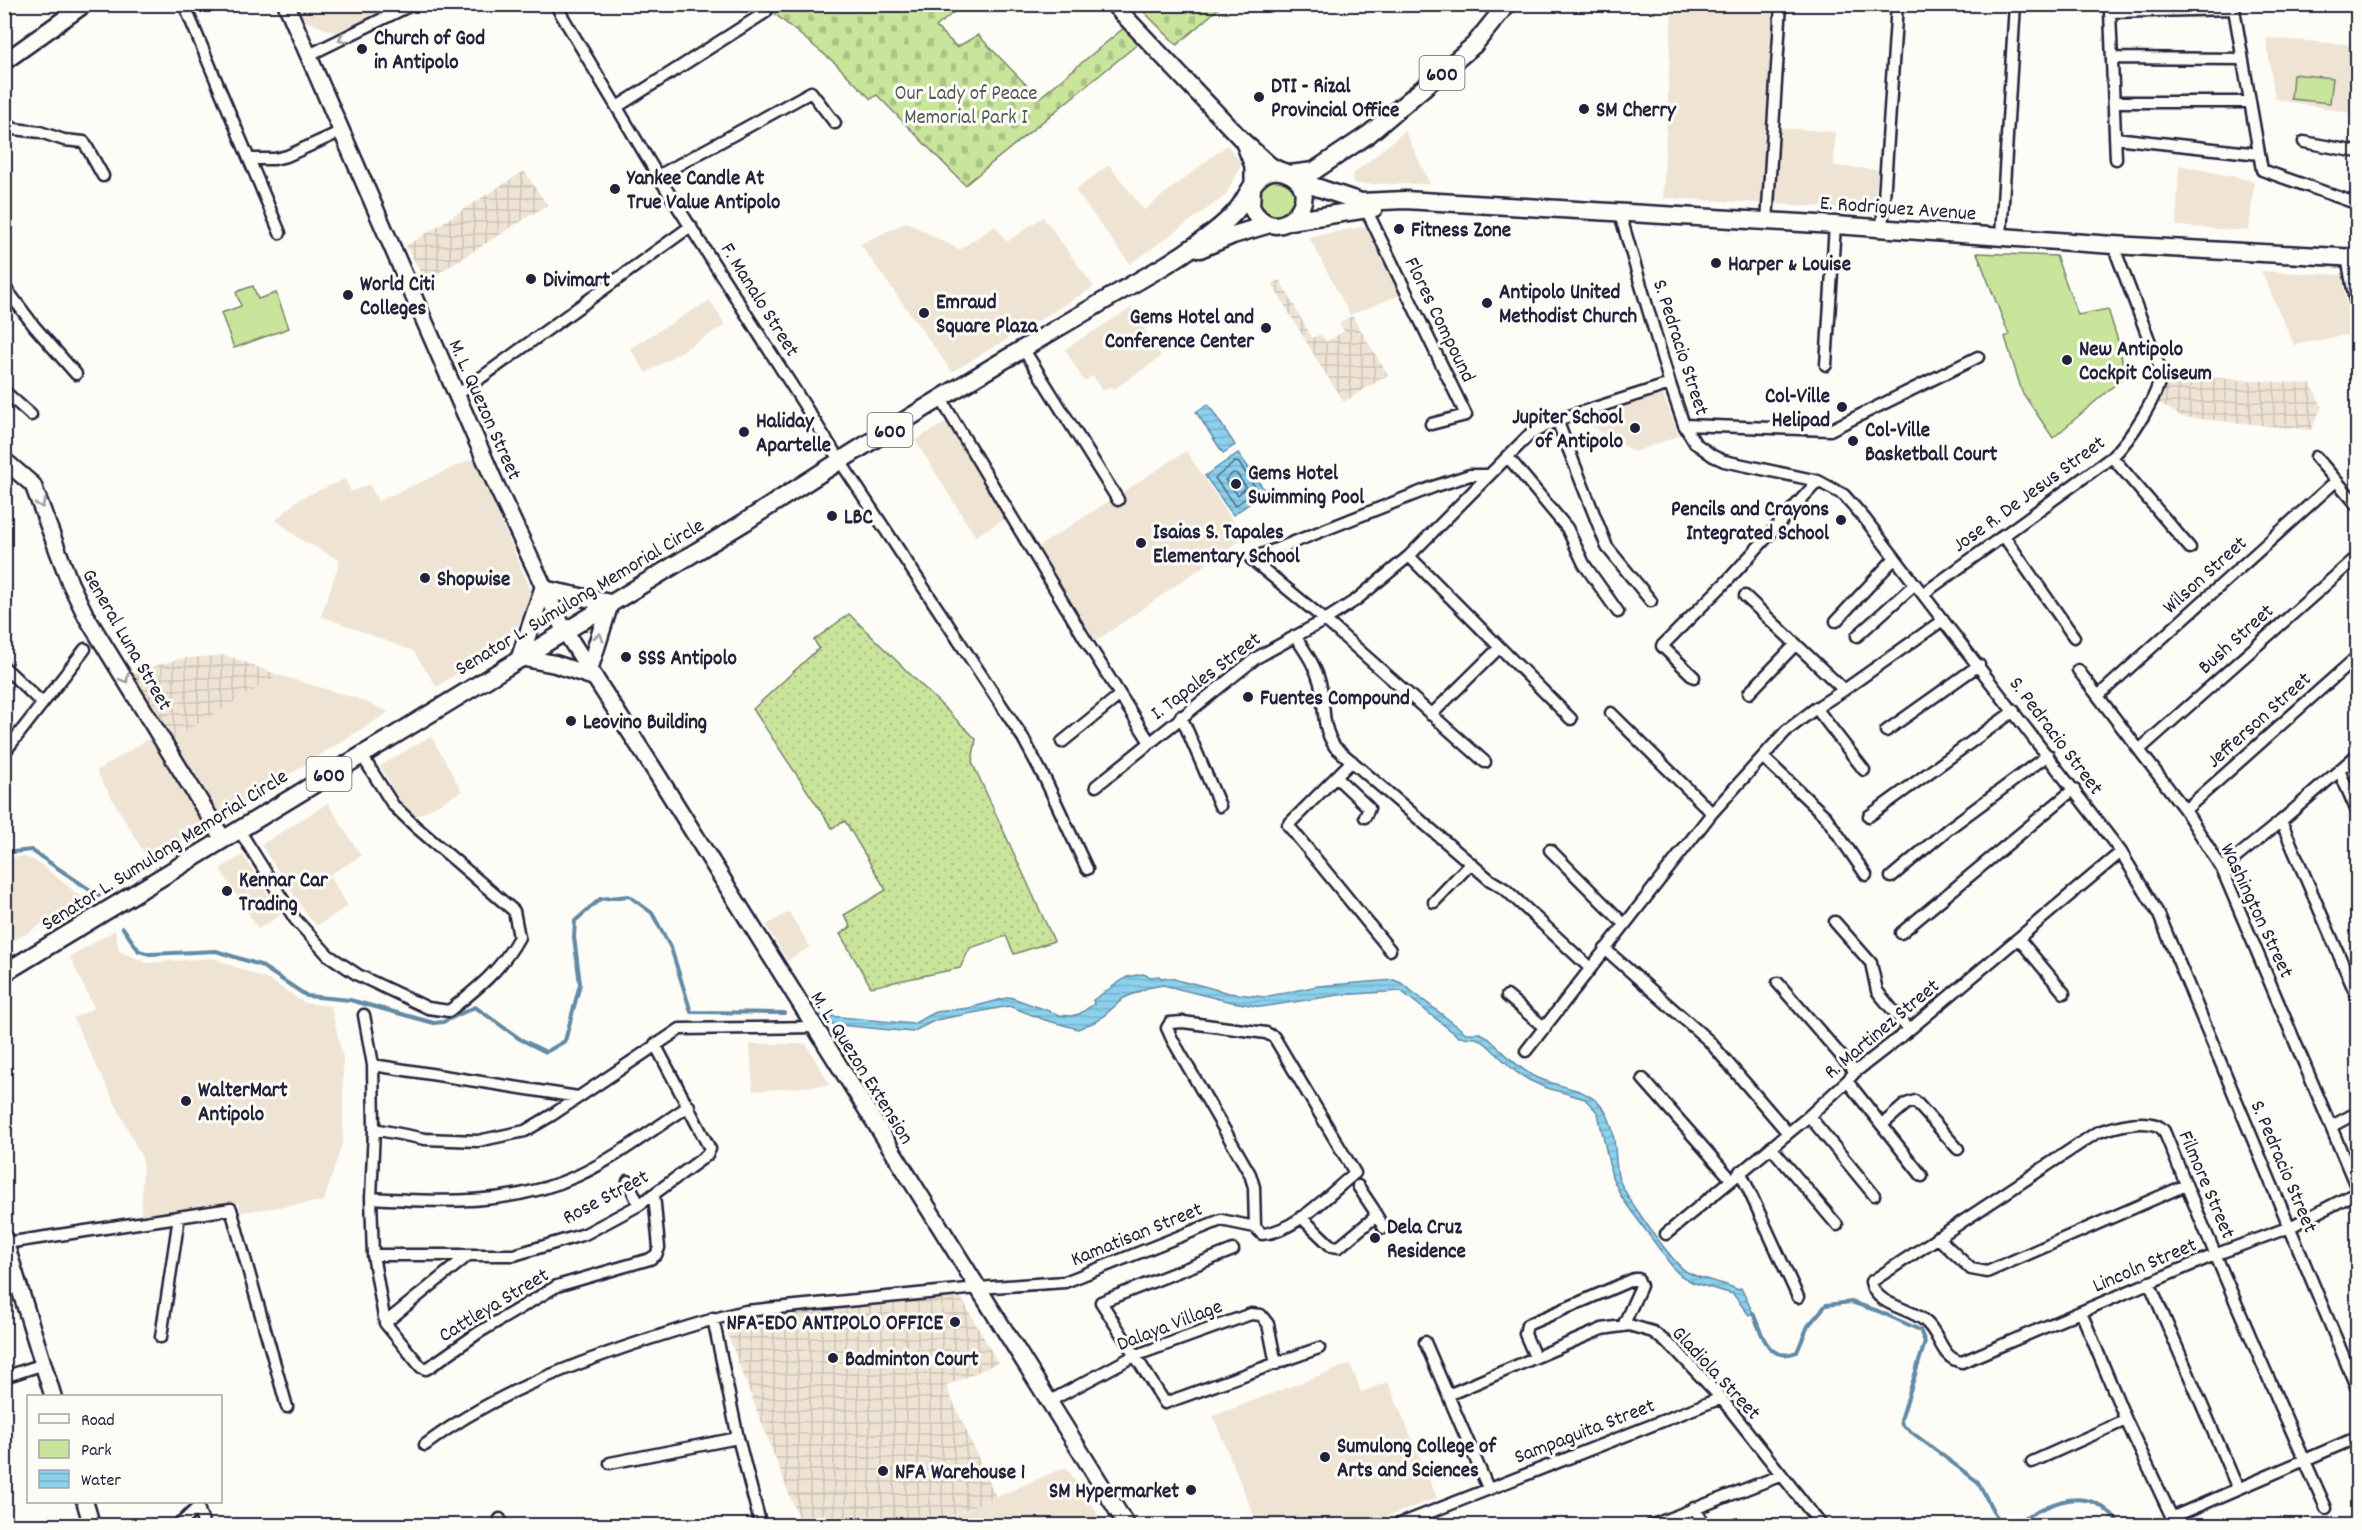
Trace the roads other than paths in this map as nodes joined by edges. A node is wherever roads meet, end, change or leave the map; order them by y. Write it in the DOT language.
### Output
graph roads {
  1 [pos="85,4"];
  2 [pos="184,4"];
  3 [pos="286,4"];
  4 [pos="413,4"];
  5 [pos="555,4"];
  6 [pos="1113,4"];
  7 [pos="1780,4"];
  8 [pos="1897,4"];
  9 [pos="2014,4"];
  10 [pos="1507,5"];
  11 [pos="766,12"];
  12 [pos="309,55"];
  13 [pos="2112,58"];
  14 [pos="2242,59"];
  15 [pos="4,62"];
  16 [pos="2114,102"];
  17 [pos="2249,102"];
  18 [pos="617,107"];
  19 [pos="4,121"];
  20 [pos="835,123"];
  21 [pos="342,131"];
  22 [pos="1369,134"];
  23 [pos="2115,138"];
  24 [pos="1243,141"];
  25 [pos="2304,142"];
  26 [pos="2358,153"];
  27 [pos="2259,154"];
  28 [pos="249,159"];
  29 [pos="2116,159"];
  30 [pos="1290,175"];
  31 [pos="104,176"];
  32 [pos="658,176"];
  33 [pos="1253,186"];
  34 [pos="1318,186"];
  35 [pos="1304,202"];
  36 [pos="1435,202"];
  37 [pos="2358,204"];
  38 [pos="1366,209"];
  39 [pos="1620,214"];
  40 [pos="1290,221"];
  41 [pos="1767,222"];
  42 [pos="1270,224"];
  43 [pos="1835,225"];
  44 [pos="692,226"];
  45 [pos="1882,229"];
  46 [pos="280,233"];
  47 [pos="2001,236"];
  48 [pos="2113,245"];
  49 [pos="1177,258"];
  50 [pos="2352,258"];
  51 [pos="6,293"];
  52 [pos="2358,316"];
  53 [pos="1024,350"];
  54 [pos="1978,357"];
  55 [pos="1826,365"];
  56 [pos="76,374"];
  57 [pos="1670,384"];
  58 [pos="4,391"];
  59 [pos="457,395"];
  60 [pos="941,399"];
  61 [pos="31,415"];
  62 [pos="1557,420"];
  63 [pos="1431,424"];
  64 [pos="1684,425"];
  65 [pos="1507,456"];
  66 [pos="2112,457"];
  67 [pos="2316,457"];
  68 [pos="4,460"];
  69 [pos="840,461"];
  70 [pos="1488,475"];
  71 [pos="1818,481"];
  72 [pos="2336,481"];
  73 [pos="1118,500"];
  74 [pos="2358,506"];
  75 [pos="2003,535"];
  76 [pos="2190,548"];
  77 [pos="1408,556"];
  78 [pos="2358,556"];
  79 [pos="1895,558"];
  80 [pos="1915,584"];
  81 [pos="543,589"];
  82 [pos="1923,594"];
  83 [pos="1745,596"];
  84 [pos="1651,601"];
  85 [pos="610,603"];
  86 [pos="1618,612"];
  87 [pos="1325,620"];
  88 [pos="1942,620"];
  89 [pos="1836,621"];
  90 [pos="564,630"];
  91 [pos="1295,636"];
  92 [pos="1857,636"];
  93 [pos="2074,637"];
  94 [pos="1796,644"];
  95 [pos="1499,648"];
  96 [pos="85,649"];
  97 [pos="2358,656"];
  98 [pos="520,657"];
  99 [pos="1979,665"];
  100 [pos="4,667"];
  101 [pos="2078,670"];
  102 [pos="592,673"];
  103 [pos="1694,677"];
  104 [pos="1844,690"];
  105 [pos="1749,693"];
  106 [pos="1120,696"];
  107 [pos="2098,696"];
  108 [pos="42,703"];
  109 [pos="1816,708"];
  110 [pos="2014,711"];
  111 [pos="1611,713"];
  112 [pos="1431,715"];
  113 [pos="1181,717"];
  114 [pos="1571,719"];
  115 [pos="1886,731"];
  116 [pos="1149,741"];
  117 [pos="1062,742"];
  118 [pos="2139,750"];
  119 [pos="4,753"];
  120 [pos="2358,753"];
  121 [pos="361,754"];
  122 [pos="2048,756"];
  123 [pos="1763,757"];
  124 [pos="1352,761"];
  125 [pos="1485,762"];
  126 [pos="1864,770"];
  127 [pos="2339,770"];
  128 [pos="1336,777"];
  129 [pos="1095,786"];
  130 [pos="2074,789"];
  131 [pos="1220,806"];
  132 [pos="2185,810"];
  133 [pos="1712,813"];
  134 [pos="2358,814"];
  135 [pos="1869,816"];
  136 [pos="1365,817"];
  137 [pos="2281,821"];
  138 [pos="239,830"];
  139 [pos="223,840"];
  140 [pos="1550,850"];
  141 [pos="2121,852"];
  142 [pos="1471,863"];
  143 [pos="1087,869"];
  144 [pos="2222,869"];
  145 [pos="1866,875"];
  146 [pos="1891,877"];
  147 [pos="1434,902"];
  148 [pos="1835,922"];
  149 [pos="1624,924"];
  150 [pos="1901,933"];
  151 [pos="2019,939"];
  152 [pos="1605,949"];
  153 [pos="1390,950"];
  154 [pos="1590,968"];
  155 [pos="4,973"];
  156 [pos="1778,982"];
  157 [pos="2064,993"];
  158 [pos="1508,996"];
  159 [pos="2358,999"];
  160 [pos="364,1015"];
  161 [pos="814,1027"];
  162 [pos="1545,1028"];
  163 [pos="1909,1030"];
  164 [pos="655,1044"];
  165 [pos="1527,1051"];
  166 [pos="373,1065"];
  167 [pos="1851,1077"];
  168 [pos="1643,1079"];
  169 [pos="578,1097"];
  170 [pos="689,1106"];
  171 [pos="2358,1112"];
  172 [pos="1809,1116"];
  173 [pos="1883,1124"];
  174 [pos="2332,1126"];
  175 [pos="374,1128"];
  176 [pos="1788,1133"];
  177 [pos="1771,1147"];
  178 [pos="1958,1149"];
  179 [pos="1740,1171"];
  180 [pos="1922,1176"];
  181 [pos="1731,1179"];
  182 [pos="628,1181"];
  183 [pos="2186,1185"];
  184 [pos="1358,1186"];
  185 [pos="2358,1192"];
  186 [pos="654,1194"];
  187 [pos="1874,1195"];
  188 [pos="370,1198"];
  189 [pos="639,1205"];
  190 [pos="1375,1213"];
  191 [pos="179,1217"];
  192 [pos="1301,1217"];
  193 [pos="1837,1225"];
  194 [pos="1255,1227"];
  195 [pos="2290,1227"];
  196 [pos="1384,1228"];
  197 [pos="1666,1234"];
  198 [pos="1937,1237"];
  199 [pos="5,1241"];
  200 [pos="1233,1250"];
  201 [pos="2217,1254"];
  202 [pos="373,1255"];
  203 [pos="466,1257"];
  204 [pos="2149,1282"];
  205 [pos="978,1288"];
  206 [pos="1798,1297"];
  207 [pos="2081,1312"];
  208 [pos="713,1318"];
  209 [pos="385,1323"];
  210 [pos="1623,1326"];
  211 [pos="161,1337"];
  212 [pos="1425,1342"];
  213 [pos="1319,1348"];
  214 [pos="1946,1354"];
  215 [pos="1134,1356"];
  216 [pos="1535,1357"];
  217 [pos="44,1364"];
  218 [pos="1276,1364"];
  219 [pos="4,1377"];
  220 [pos="2358,1391"];
  221 [pos="53,1395"];
  222 [pos="1448,1395"];
  223 [pos="1720,1398"];
  224 [pos="1048,1402"];
  225 [pos="287,1407"];
  226 [pos="2127,1420"];
  227 [pos="2358,1437"];
  228 [pos="738,1438"];
  229 [pos="425,1445"];
  230 [pos="2304,1459"];
  231 [pos="2032,1462"];
  232 [pos="610,1463"];
  233 [pos="1782,1475"];
  234 [pos="1488,1488"];
  235 [pos="2238,1489"];
  236 [pos="85,1503"];
  237 [pos="201,1504"];
  238 [pos="1694,1508"];
  239 [pos="2326,1508"];
  240 [pos="2174,1521"];
  241 [pos="92,1526"];
  242 [pos="178,1526"];
  243 [pos="204,1526"];
  244 [pos="762,1526"];
  245 [pos="1127,1526"];
  246 [pos="1395,1526"];
  247 [pos="1650,1526"];
  248 [pos="1706,1526"];
  249 [pos="1822,1526"];
  1 -- 15 [label="main road"];
  2 -- 28 [label="street"];
  3 -- 12 [label="main road, M. L. Quezon Street"];
  4 -- 12 [label="street, one-way"];
  5 -- 18 [label="street, F. Manalo Street"];
  6 -- 24 [label="main road"];
  7 -- 41 [label="street"];
  8 -- 45 [label="street"];
  9 -- 47 [label="street"];
  10 -- 22 [label="main road, 600"];
  11 -- 18 [label="street"];
  12 -- 21 [label="main road, M. L. Quezon Street"];
  13 -- 14 [label="street"];
  13 -- 14 [label="street"];
  13 -- 16 [label="street"];
  14 -- 17 [label="street"];
  16 -- 17 [label="street"];
  16 -- 23 [label="street"];
  17 -- 27 [label="street"];
  18 -- 32 [label="street, F. Manalo Street"];
  19 -- 31 [label="street"];
  20 -- 32 [label="street"];
  21 -- 28 [label="street"];
  21 -- 59 [label="main road, M. L. Quezon Street"];
  22 -- 30 [label="main road, 600"];
  22 -- 34 [label="main road, 600"];
  23 -- 27 [label="street"];
  23 -- 29 [label="street"];
  24 -- 30 [label="main road"];
  24 -- 33 [label="main road"];
  25 -- 26 [label="street"];
  27 -- 37 [label="street"];
  28 -- 46 [label="street"];
  30 -- 33 [label="main road, 600"];
  30 -- 34 [label="main road, E. Rodriguez Avenue"];
  30 -- 35 [label="main road"];
  32 -- 44 [label="street, F. Manalo Street"];
  33 -- 42 [label="main road"];
  33 -- 49 [label="main road, Senator L. Sumulong Memorial Circle / 600"];
  34 -- 35 [label="main road, 600"];
  34 -- 36 [label="main road, E. Rodriguez Avenue"];
  35 -- 40 [label="main road, 600"];
  36 -- 38 [label="main road, E. Rodriguez Avenue"];
  36 -- 39 [label="main road, E. Rodriguez Avenue"];
  38 -- 40 [label="main road, E. Rodriguez Avenue"];
  38 -- 63 [label="street, Flores Compound"];
  39 -- 41 [label="main road, E. Rodriguez Avenue"];
  39 -- 57 [label="street, S. Pedracio Street"];
  40 -- 42 [label="main road, 600"];
  41 -- 43 [label="main road, E. Rodriguez Avenue"];
  42 -- 49 [label="main road, Senator L. Sumulong Memorial Circle / 600"];
  43 -- 45 [label="main road, E. Rodriguez Avenue"];
  43 -- 55 [label="street"];
  44 -- 59 [label="street"];
  44 -- 69 [label="street, F. Manalo Street"];
  45 -- 47 [label="main road, E. Rodriguez Avenue"];
  47 -- 48 [label="main road, E. Rodriguez Avenue"];
  48 -- 50 [label="main road, E. Rodriguez Avenue"];
  48 -- 66 [label="street, Jose R. De Jesus Street"];
  49 -- 53 [label="main road, Senator L. Sumulong Memorial Circle / 600"];
  50 -- 52 [label="street"];
  51 -- 56 [label="street"];
  53 -- 60 [label="main road, Senator L. Sumulong Memorial Circle / 600"];
  53 -- 73 [label="street"];
  54 -- 64 [label="street"];
  57 -- 62 [label="street, I. Tapales Street"];
  57 -- 64 [label="street, S. Pedracio Street"];
  58 -- 61 [label="street"];
  59 -- 81 [label="main road, M. L. Quezon Street"];
  60 -- 69 [label="main road, Senator L. Sumulong Memorial Circle / 600"];
  60 -- 106 [label="street, I. Tapales Street"];
  62 -- 65 [label="street, I. Tapales Street"];
  62 -- 84 [label="street"];
  64 -- 71 [label="street, S. Pedracio Street"];
  65 -- 70 [label="street, I. Tapales Street"];
  65 -- 86 [label="street"];
  66 -- 75 [label="street, Jose R. De Jesus Street"];
  66 -- 76 [label="street"];
  67 -- 72 [label="street"];
  68 -- 139 [label="main road, General Luna Street, one-way"];
  69 -- 85 [label="main road, Senator L. Sumulong Memorial Circle / 600"];
  69 -- 143 [label="street, F. Manalo Street"];
  70 -- 77 [label="street, I. Tapales Street"];
  70 -- 87 [label="street"];
  71 -- 79 [label="street, S. Pedracio Street"];
  71 -- 103 [label="street"];
  72 -- 74 [label="street"];
  72 -- 107 [label="street, Wilson Street"];
  75 -- 82 [label="street, Jose R. De Jesus Street"];
  75 -- 93 [label="street"];
  77 -- 87 [label="street, I. Tapales Street"];
  77 -- 95 [label="street"];
  78 -- 118 [label="street, Bush Street"];
  79 -- 80 [label="street, S. Pedracio Street"];
  79 -- 89 [label="street"];
  80 -- 82 [label="street, S. Pedracio Street"];
  80 -- 92 [label="street"];
  81 -- 85 [label="main road"];
  81 -- 90 [label="main road, M. L. Quezon Street"];
  81 -- 98 [label="main road"];
  82 -- 88 [label="street, S. Pedracio Street"];
  83 -- 94 [label="street"];
  85 -- 90 [label="main road, Senator L. Sumulong Memorial Circle / 600"];
  102 -- 85 [label="main road, one-way"];
  87 -- 91 [label="street, I. Tapales Street"];
  87 -- 112 [label="street"];
  88 -- 99 [label="street, S. Pedracio Street"];
  88 -- 104 [label="street"];
  90 -- 98 [label="main road, Senator L. Sumulong Memorial Circle / 600"];
  90 -- 102 [label="main road, M. L. Quezon Extension"];
  91 -- 113 [label="street, I. Tapales Street"];
  91 -- 124 [label="street"];
  94 -- 104 [label="street"];
  94 -- 105 [label="street"];
  95 -- 112 [label="street"];
  95 -- 114 [label="street"];
  96 -- 108 [label="street"];
  97 -- 132 [label="street, Jefferson Street"];
  98 -- 102 [label="main road"];
  98 -- 121 [label="main road, Senator L. Sumulong Memorial Circle / 600"];
  99 -- 110 [label="street, S. Pedracio Street"];
  99 -- 115 [label="street"];
  100 -- 108 [label="street"];
  101 -- 107 [label="street, Washington Street"];
  102 -- 161 [label="main road, M. L. Quezon Extension"];
  104 -- 109 [label="street"];
  106 -- 116 [label="street, I. Tapales Street"];
  106 -- 117 [label="street"];
  107 -- 118 [label="street, Washington Street"];
  108 -- 119 [label="street"];
  109 -- 123 [label="street"];
  109 -- 126 [label="street"];
  110 -- 122 [label="street, S. Pedracio Street"];
  110 -- 135 [label="street"];
  111 -- 133 [label="street"];
  112 -- 125 [label="street"];
  113 -- 116 [label="street, I. Tapales Street"];
  113 -- 131 [label="street"];
  116 -- 129 [label="street"];
  118 -- 132 [label="street, Washington Street"];
  120 -- 127 [label="street"];
  121 -- 138 [label="main road, Senator L. Sumulong Memorial Circle / 600"];
  121 -- 138 [label="street"];
  122 -- 130 [label="street, S. Pedracio Street"];
  122 -- 146 [label="street"];
  123 -- 133 [label="street"];
  123 -- 145 [label="street"];
  124 -- 128 [label="street"];
  124 -- 142 [label="street"];
  127 -- 134 [label="street"];
  127 -- 137 [label="street"];
  128 -- 136 [label="street"];
  128 -- 153 [label="street"];
  130 -- 141 [label="street, S. Pedracio Street"];
  130 -- 150 [label="street"];
  132 -- 144 [label="street, Washington Street"];
  133 -- 149 [label="street"];
  137 -- 144 [label="street"];
  137 -- 159 [label="street"];
  138 -- 139 [label="main road, Senator L. Sumulong Memorial Circle / 600"];
  139 -- 155 [label="main road, Senator L. Sumulong Memorial Circle / 600"];
  140 -- 149 [label="street"];
  141 -- 151 [label="street, R. Martinez Street"];
  141 -- 195 [label="street, S. Pedracio Street"];
  142 -- 147 [label="street"];
  142 -- 154 [label="street"];
  144 -- 174 [label="street, Washington Street"];
  148 -- 163 [label="street"];
  149 -- 152 [label="street"];
  151 -- 157 [label="street"];
  151 -- 163 [label="street, R. Martinez Street"];
  152 -- 154 [label="street"];
  152 -- 176 [label="street"];
  154 -- 162 [label="street"];
  156 -- 167 [label="street"];
  158 -- 162 [label="street"];
  160 -- 166 [label="street"];
  161 -- 164 [label="street"];
  161 -- 205 [label="main road, M. L. Quezon Extension"];
  162 -- 165 [label="street"];
  163 -- 167 [label="street, R. Martinez Street"];
  164 -- 169 [label="street"];
  164 -- 170 [label="street"];
  166 -- 169 [label="street"];
  166 -- 175 [label="street"];
  167 -- 172 [label="street, R. Martinez Street"];
  167 -- 173 [label="street"];
  168 -- 181 [label="street"];
  169 -- 175 [label="street"];
  170 -- 186 [label="street, Rose Street"];
  170 -- 188 [label="street"];
  171 -- 174 [label="street"];
  172 -- 176 [label="street, R. Martinez Street"];
  172 -- 187 [label="street"];
  173 -- 178 [label="street"];
  173 -- 180 [label="street"];
  174 -- 185 [label="street, Washington Street"];
  175 -- 188 [label="street"];
  176 -- 177 [label="street, R. Martinez Street"];
  177 -- 179 [label="street, R. Martinez Street"];
  177 -- 193 [label="street"];
  179 -- 181 [label="street, R. Martinez Street"];
  179 -- 206 [label="street"];
  181 -- 197 [label="street, R. Martinez Street"];
  182 -- 189 [label="street"];
  183 -- 198 [label="street"];
  183 -- 198 [label="street, Filmore Street"];
  183 -- 201 [label="street, Filmore Street"];
  184 -- 190 [label="street"];
  185 -- 195 [label="street, Lincoln Street"];
  186 -- 189 [label="street, Rose Street"];
  186 -- 209 [label="street, Cattleya Street"];
  188 -- 202 [label="street"];
  189 -- 203 [label="street, Rose Street"];
  190 -- 192 [label="street"];
  190 -- 196 [label="street"];
  191 -- 199 [label="street"];
  191 -- 211 [label="street"];
  191 -- 225 [label="street"];
  192 -- 194 [label="street, Kamatisan Street"];
  192 -- 194 [label="street, Kamatisan Street"];
  194 -- 205 [label="street, Kamatisan Street"];
  195 -- 201 [label="street, Lincoln Street"];
  195 -- 220 [label="street, S. Pedracio Street"];
  198 -- 214 [label="street, Filmore Street"];
  199 -- 217 [label="main road"];
  200 -- 215 [label="street"];
  201 -- 204 [label="street, Lincoln Street"];
  201 -- 230 [label="street, Filmore Street"];
  202 -- 203 [label="street, Rose Street"];
  202 -- 209 [label="street"];
  203 -- 209 [label="street"];
  204 -- 207 [label="street, Lincoln Street"];
  204 -- 235 [label="street"];
  205 -- 208 [label="street, Kamatisan Street"];
  205 -- 224 [label="main road, M. L. Quezon Extension"];
  207 -- 214 [label="street, Lincoln Street"];
  207 -- 226 [label="street"];
  208 -- 228 [label="street"];
  208 -- 229 [label="street, Kamatisan Street"];
  210 -- 216 [label="street, Gladiola Street"];
  210 -- 216 [label="street"];
  210 -- 223 [label="street, Gladiola Street"];
  212 -- 222 [label="street"];
  213 -- 218 [label="street"];
  215 -- 218 [label="street"];
  215 -- 218 [label="street, Dalaya Village"];
  215 -- 224 [label="street, Dalaya Village"];
  216 -- 222 [label="street, Gladiola Street"];
  217 -- 219 [label="street"];
  217 -- 221 [label="main road"];
  222 -- 234 [label="street"];
  223 -- 233 [label="street, Gladiola Street"];
  223 -- 234 [label="street, Sampaguita Street"];
  224 -- 245 [label="main road, M. L. Quezon Extension"];
  226 -- 231 [label="street"];
  226 -- 240 [label="street"];
  227 -- 230 [label="street"];
  228 -- 232 [label="street"];
  228 -- 244 [label="street"];
  230 -- 235 [label="street"];
  230 -- 239 [label="street, Filmore Street"];
  233 -- 238 [label="street"];
  233 -- 249 [label="street, Gladiola Street"];
  234 -- 246 [label="street, Sampaguita Street"];
  235 -- 240 [label="street"];
  236 -- 241 [label="main road"];
  237 -- 242 [label="street"];
  237 -- 243 [label="street"];
  238 -- 247 [label="street"];
  238 -- 248 [label="street"];
}
